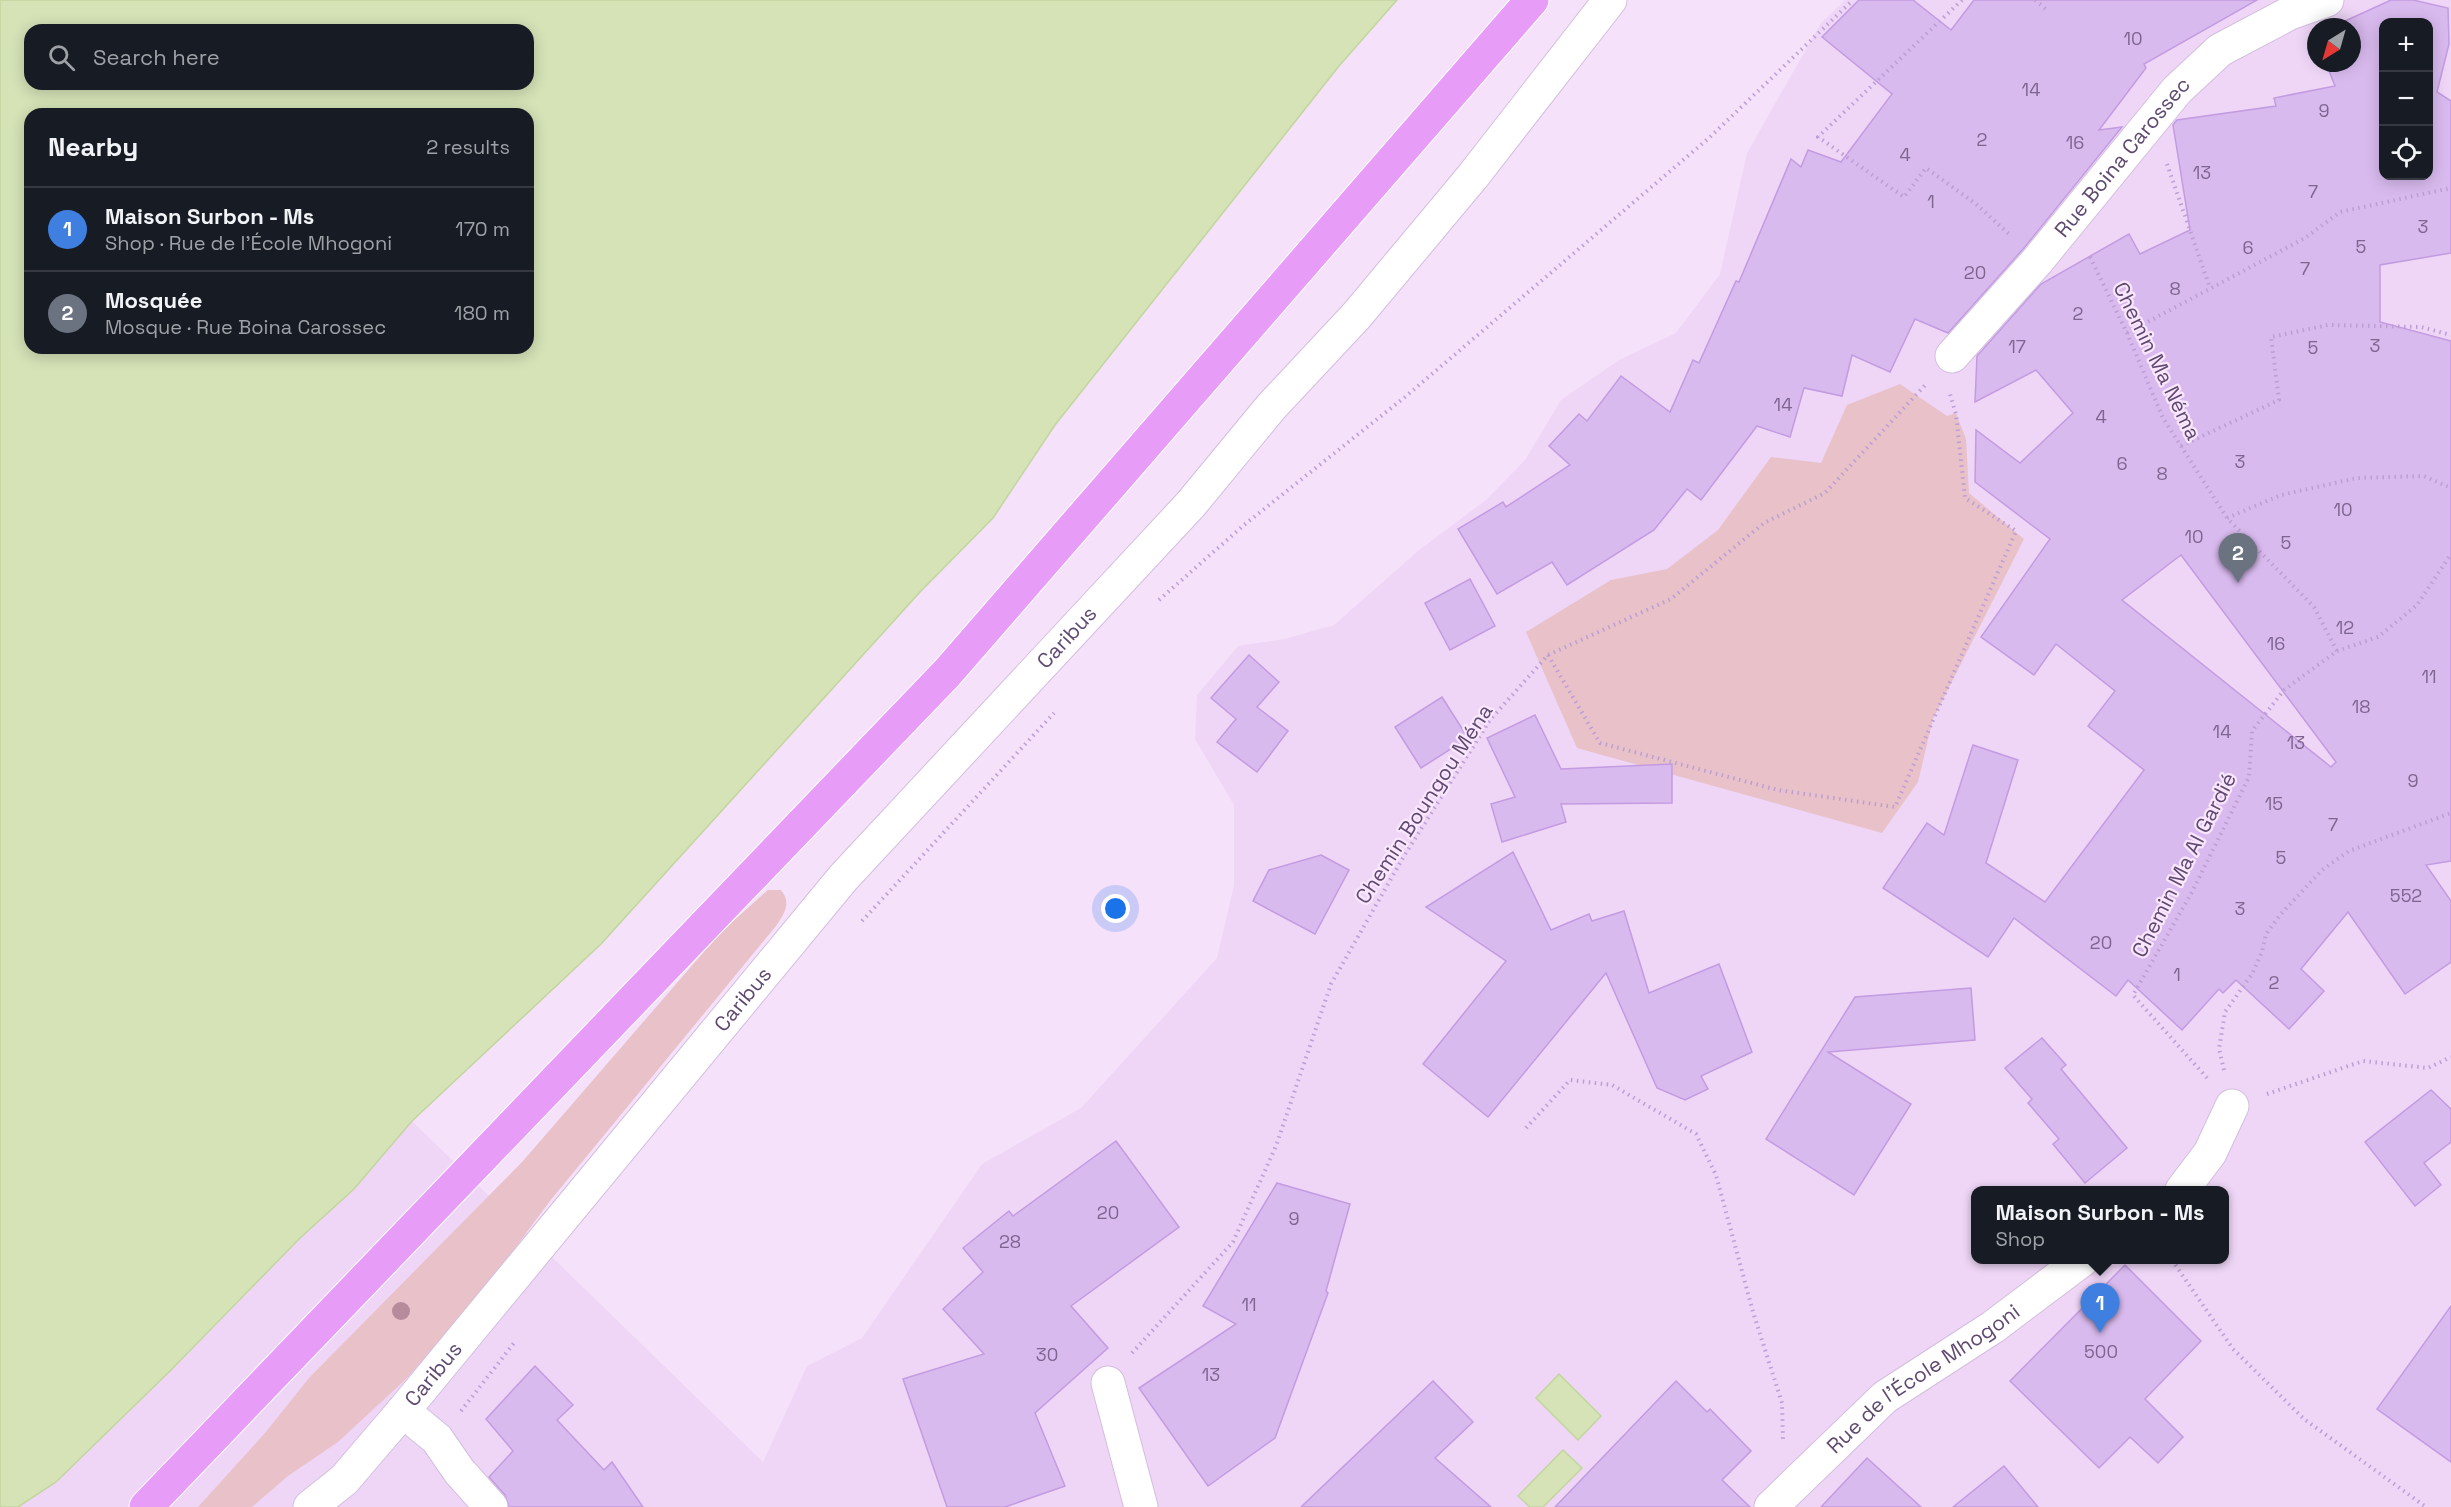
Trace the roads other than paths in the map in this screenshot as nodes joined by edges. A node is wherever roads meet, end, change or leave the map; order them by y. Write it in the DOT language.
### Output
graph roads {
  1 [pos="1507,0"];
  2 [pos="1532,0"];
  3 [pos="1610,0"];
  4 [pos="2327,0"];
  5 [pos="1504,35"];
  6 [pos="1947,362"];
  7 [pos="2232,1106"];
  8 [pos="2186,1186"];
  9 [pos="2077,1264"];
  10 [pos="1108,1383"];
  11 [pos="403,1412"];
  12 [pos="1778,1501"];
  13 [pos="146,1507"];
  14 [pos="310,1507"];
  15 [pos="491,1507"];
  16 [pos="1142,1507"];
  1 -- 5 [label="street"];
  2 -- 5 [label="main road"];
  3 -- 11 [label="street, Caribus"];
  4 -- 6 [label="street, Rue Boina Carossec"];
  5 -- 13 [label="main road"];
  7 -- 8 [label="street"];
  9 -- 12 [label="street, Rue de l'École Mhogoni"];
  10 -- 16 [label="street"];
  11 -- 14 [label="street, Caribus"];
  11 -- 15 [label="street"];
}
